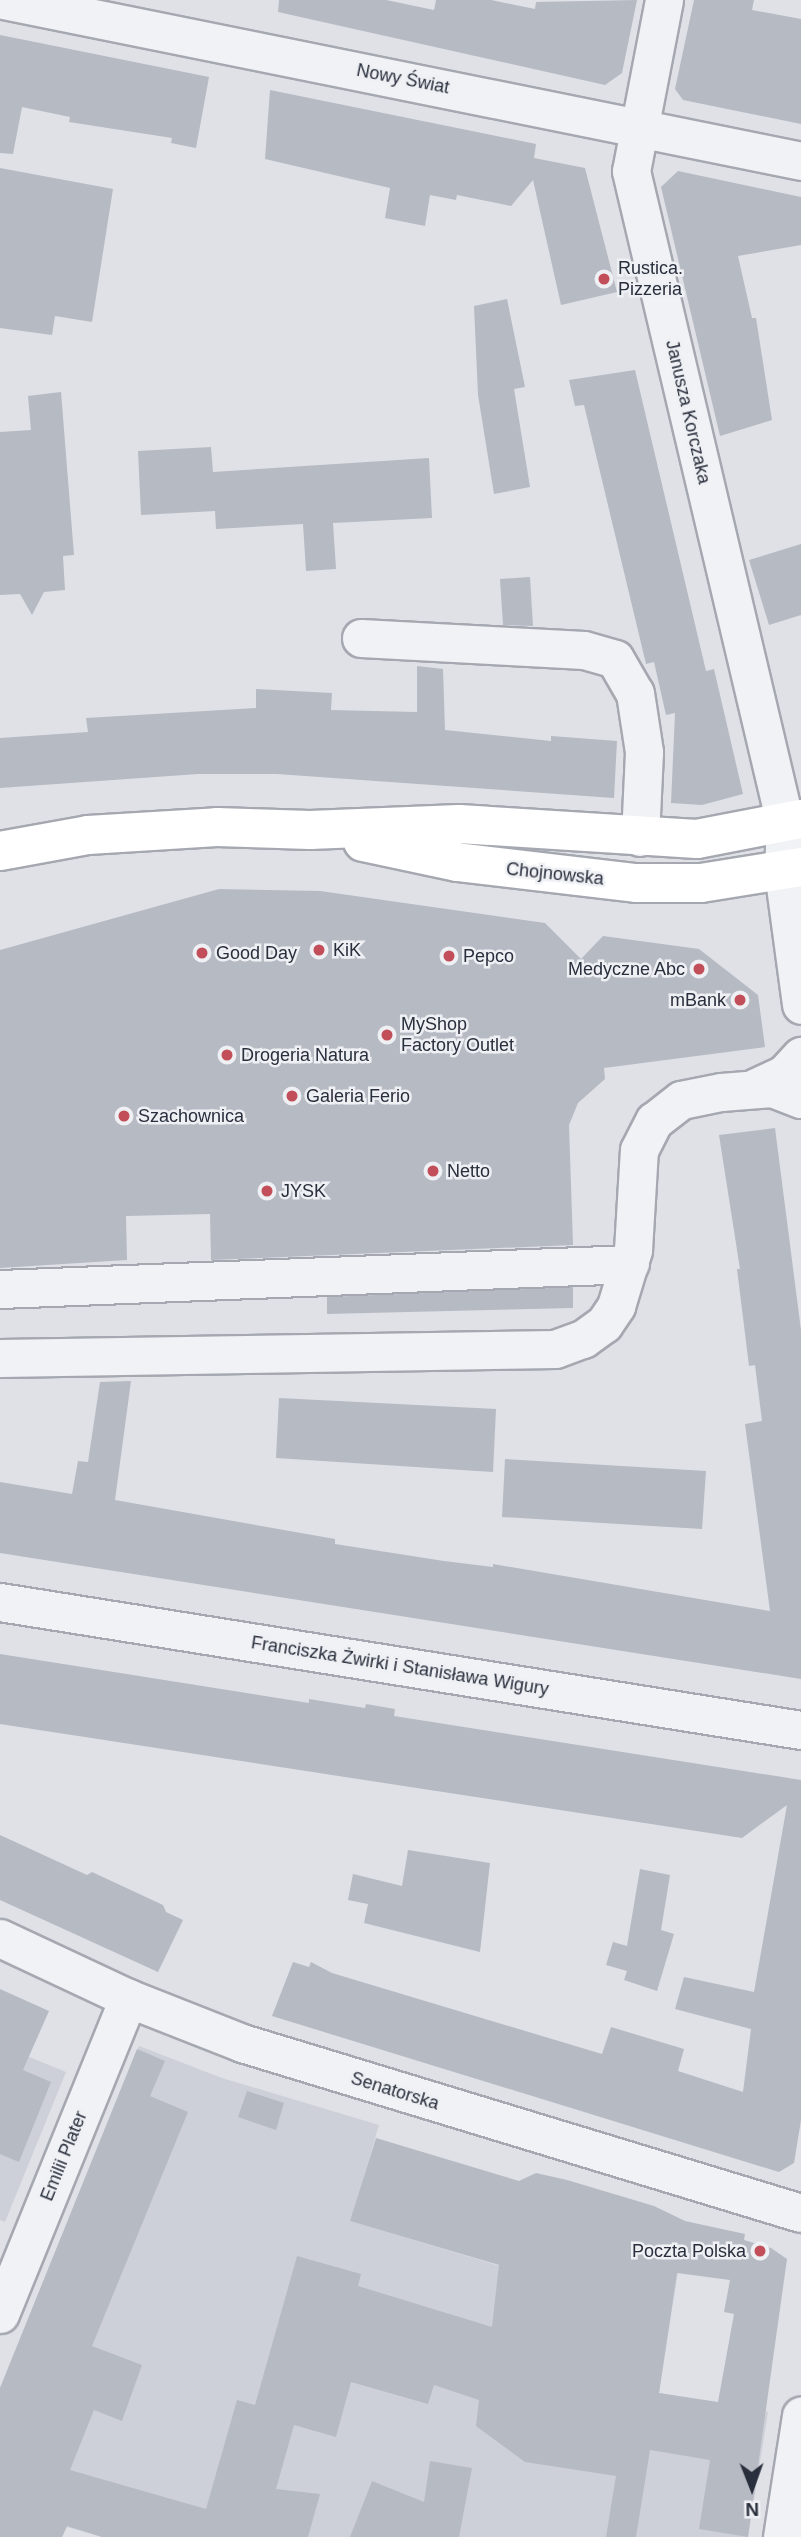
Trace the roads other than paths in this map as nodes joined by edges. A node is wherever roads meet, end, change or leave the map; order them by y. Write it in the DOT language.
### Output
graph roads {
  1 [pos="4,0"];
  2 [pos="664,0"];
  3 [pos="638,126"];
  4 [pos="801,161"];
  5 [pos="361,638"];
  6 [pos="310,830"];
  7 [pos="640,838"];
  8 [pos="794,845"];
  9 [pos="0,851"];
  10 [pos="801,1005"];
  11 [pos="801,1056"];
  12 [pos="757,1087"];
  13 [pos="801,1099"];
  14 [pos="630,1264"];
  15 [pos="0,1289"];
  16 [pos="0,1358"];
  17 [pos="0,1602"];
  18 [pos="801,1730"];
  19 [pos="0,1938"];
  20 [pos="128,1998"];
  21 [pos="801,2213"];
  22 [pos="0,2314"];
  23 [pos="801,2416"];
  24 [pos="782,2537"];
  1 -- 3 [label="street, Nowy Świat"];
  2 -- 3 [label="street, Janusza Korczaka"];
  3 -- 4 [label="street, Nowy Świat"];
  3 -- 8 [label="street, Janusza Korczaka"];
  5 -- 7 [label="street"];
  6 -- 7 [label="main road, Chojnowska"];
  6 -- 8 [label="main road, Chojnowska"];
  6 -- 9 [label="main road, Chojnowska"];
  7 -- 8 [label="main road, Chojnowska"];
  8 -- 10 [label="street, Janusza Korczaka"];
  11 -- 12 [label="street"];
  12 -- 13 [label="street"];
  12 -- 14 [label="street"];
  14 -- 15 [label="street"];
  14 -- 16 [label="street"];
  17 -- 18 [label="street, Franciszka Żwirki i Stanisława Wigury"];
  19 -- 20 [label="street, Senatorska"];
  20 -- 21 [label="street, Senatorska"];
  20 -- 22 [label="street, Emilii Plater"];
  23 -- 24 [label="street"];
}
